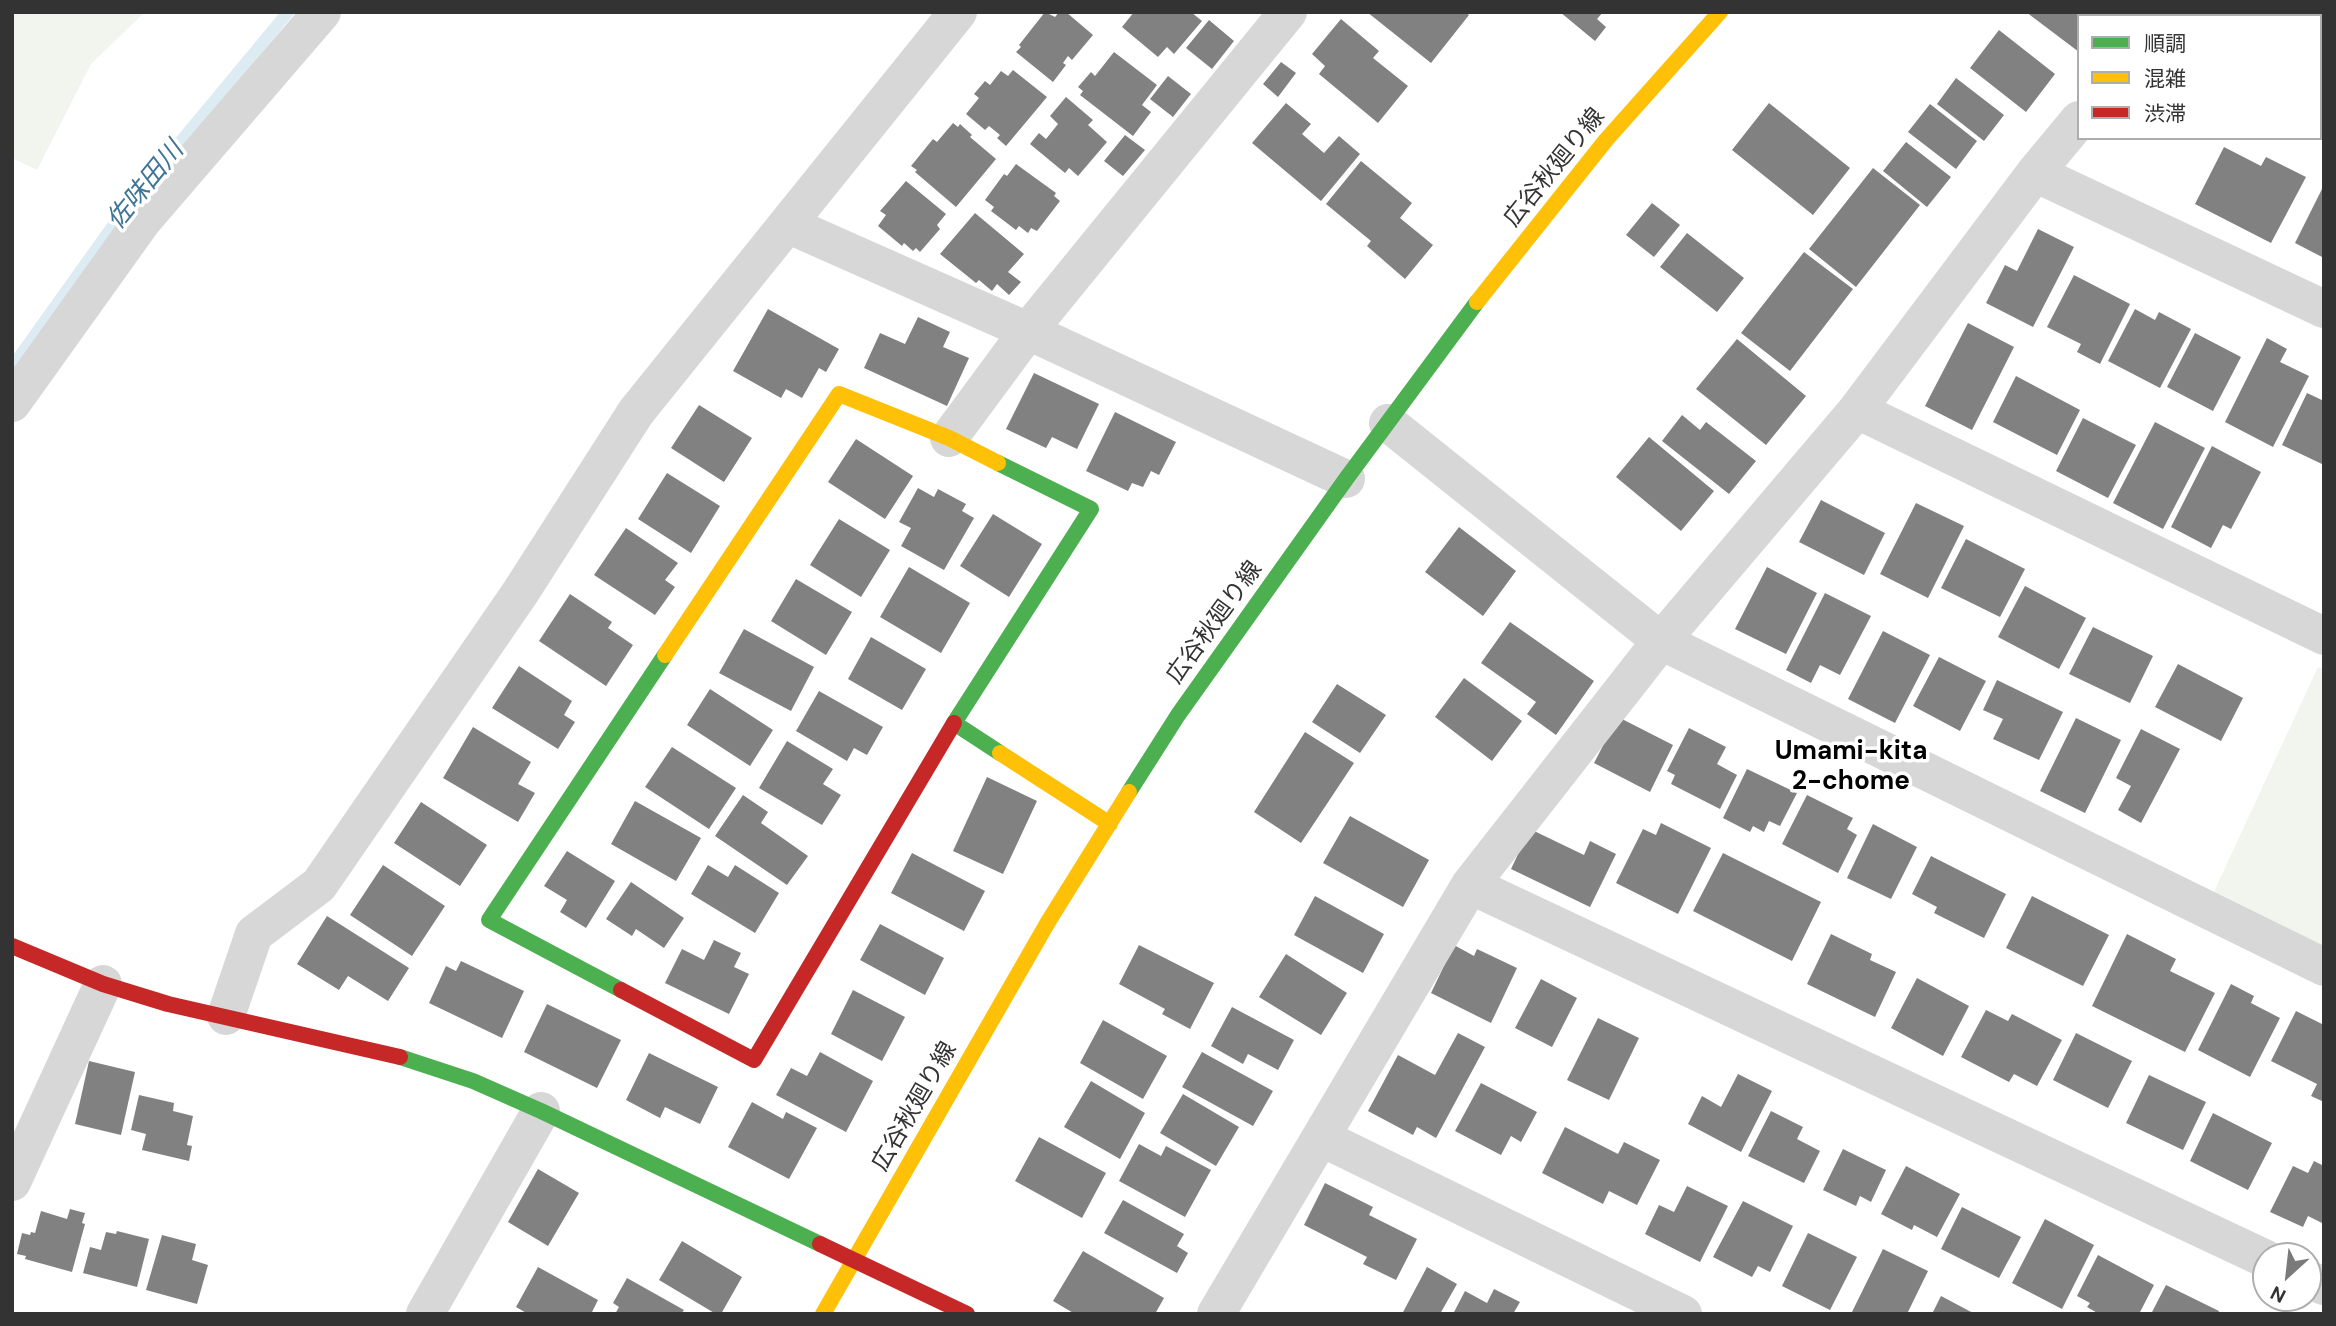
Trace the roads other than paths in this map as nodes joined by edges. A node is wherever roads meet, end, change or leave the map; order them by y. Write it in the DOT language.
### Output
graph roads {
  1 [pos="322,12"];
  2 [pos="958,12"];
  3 [pos="1289,12"];
  4 [pos="1720,12"];
  5 [pos="2077,122"];
  6 [pos="2035,173"];
  7 [pos="789,225"];
  8 [pos="2324,309"];
  9 [pos="1028,331"];
  10 [pos="12,403"];
  11 [pos="1857,410"];
  12 [pos="1388,423"];
  13 [pos="949,438"];
  14 [pos="1346,479"];
  15 [pos="2324,635"];
  16 [pos="1661,641"];
  17 [pos="954,723"];
  18 [pos="1110,824"];
  19 [pos="1470,884"];
  20 [pos="12,946"];
  21 [pos="2324,967"];
  22 [pos="103,984"];
  23 [pos="226,1016"];
  24 [pos="541,1111"];
  25 [pos="1322,1138"];
  26 [pos="12,1182"];
  27 [pos="2252,1252"];
  28 [pos="853,1260"];
  29 [pos="425,1314"];
  30 [pos="823,1314"];
  31 [pos="967,1314"];
  32 [pos="1216,1314"];
  33 [pos="1683,1314"];
  1 -- 10 [label="street"];
  2 -- 7 [label="street"];
  3 -- 9 [label="street"];
  4 -- 12 [label="street, 広谷秋廻り線"];
  5 -- 6 [label="street"];
  6 -- 8 [label="street"];
  6 -- 11 [label="street"];
  7 -- 9 [label="street"];
  7 -- 23 [label="street"];
  9 -- 13 [label="street"];
  9 -- 14 [label="street"];
  11 -- 15 [label="street"];
  11 -- 16 [label="street"];
  12 -- 14 [label="street, 広谷秋廻り線"];
  12 -- 16 [label="street"];
  13 -- 17 [label="street"];
  13 -- 17 [label="street"];
  14 -- 18 [label="street, 広谷秋廻り線"];
  16 -- 19 [label="street"];
  16 -- 21 [label="street"];
  17 -- 18 [label="street"];
  18 -- 28 [label="street, 広谷秋廻り線"];
  19 -- 25 [label="street"];
  19 -- 27 [label="street"];
  20 -- 22 [label="street"];
  22 -- 23 [label="street"];
  22 -- 26 [label="street"];
  23 -- 24 [label="street"];
  24 -- 28 [label="street"];
  24 -- 29 [label="street"];
  25 -- 32 [label="street"];
  25 -- 33 [label="street"];
  28 -- 30 [label="street, 広谷秋廻り線"];
  28 -- 31 [label="street"];
}
